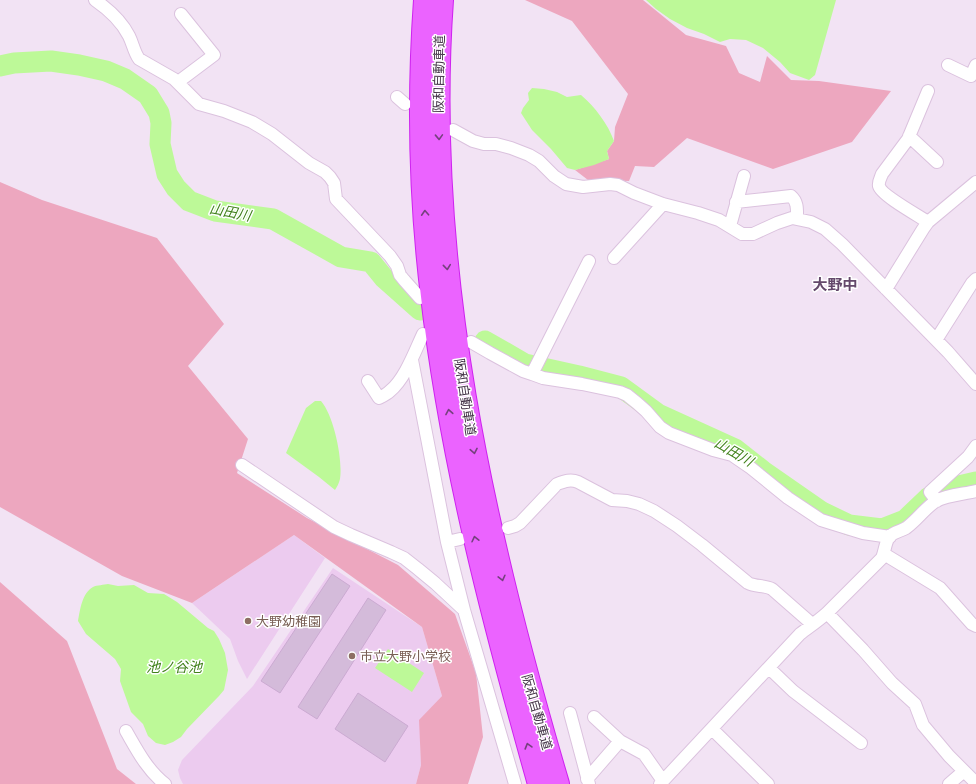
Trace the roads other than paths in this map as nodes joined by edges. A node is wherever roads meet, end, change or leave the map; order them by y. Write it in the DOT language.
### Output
graph roads {
  1 [pos="95,0"];
  2 [pos="424,0"];
  3 [pos="442,0"];
  4 [pos="181,14"];
  5 [pos="948,65"];
  6 [pos="976,65"];
  7 [pos="178,82"];
  8 [pos="928,90"];
  9 [pos="453,130"];
  10 [pos="909,136"];
  11 [pos="936,162"];
  12 [pos="744,176"];
  13 [pos="976,182"];
  14 [pos="736,202"];
  15 [pos="663,204"];
  16 [pos="797,219"];
  17 [pos="928,222"];
  18 [pos="730,226"];
  19 [pos="614,258"];
  20 [pos="589,261"];
  21 [pos="976,279"];
  22 [pos="886,289"];
  23 [pos="420,298"];
  24 [pos="423,334"];
  25 [pos="936,340"];
  26 [pos="471,342"];
  27 [pos="412,360"];
  28 [pos="532,374"];
  29 [pos="368,381"];
  30 [pos="976,384"];
  31 [pos="976,446"];
  32 [pos="242,465"];
  33 [pos="976,491"];
  34 [pos="934,496"];
  35 [pos="508,528"];
  36 [pos="890,537"];
  37 [pos="460,539"];
  38 [pos="447,542"];
  39 [pos="884,554"];
  40 [pos="464,610"];
  41 [pos="827,613"];
  42 [pos="812,624"];
  43 [pos="976,626"];
  44 [pos="769,668"];
  45 [pos="570,712"];
  46 [pos="594,717"];
  47 [pos="712,729"];
  48 [pos="126,731"];
  49 [pos="620,741"];
  50 [pos="861,743"];
  51 [pos="964,770"];
  52 [pos="588,781"];
  53 [pos="662,783"];
  54 [pos="976,783"];
  55 [pos="165,784"];
  56 [pos="515,784"];
  57 [pos="539,784"];
  58 [pos="558,784"];
  59 [pos="768,784"];
  60 [pos="949,784"];
  1 -- 7 [label="street"];
  57 -- 2 [label="highway, 阪和自動車道, one-way"];
  3 -- 58 [label="highway, 阪和自動車道, one-way"];
  4 -- 7 [label="street"];
  5 -- 6 [label="street"];
  7 -- 23 [label="street"];
  8 -- 10 [label="street"];
  9 -- 15 [label="street"];
  10 -- 11 [label="street"];
  10 -- 17 [label="street"];
  12 -- 14 [label="street"];
  13 -- 17 [label="street"];
  14 -- 16 [label="street"];
  14 -- 18 [label="street"];
  15 -- 18 [label="street"];
  15 -- 19 [label="street"];
  16 -- 18 [label="street"];
  16 -- 22 [label="street"];
  17 -- 22 [label="street"];
  20 -- 28 [label="street"];
  21 -- 25 [label="street"];
  22 -- 25 [label="street"];
  24 -- 27 [label="street"];
  25 -- 30 [label="street"];
  26 -- 28 [label="street"];
  27 -- 29 [label="street"];
  27 -- 38 [label="street"];
  28 -- 36 [label="street"];
  31 -- 34 [label="street"];
  32 -- 40 [label="street"];
  33 -- 34 [label="street"];
  34 -- 36 [label="street"];
  35 -- 42 [label="street"];
  36 -- 39 [label="street"];
  37 -- 38 [label="street"];
  38 -- 40 [label="street"];
  39 -- 41 [label="street"];
  39 -- 43 [label="street"];
  40 -- 56 [label="street"];
  41 -- 42 [label="street"];
  41 -- 51 [label="street"];
  42 -- 44 [label="street"];
  44 -- 47 [label="street"];
  44 -- 50 [label="street"];
  45 -- 52 [label="street"];
  46 -- 49 [label="street"];
  47 -- 53 [label="street"];
  47 -- 59 [label="street"];
  48 -- 55 [label="street"];
  49 -- 52 [label="street"];
  49 -- 53 [label="street"];
  51 -- 54 [label="street"];
  51 -- 60 [label="street"];
}
